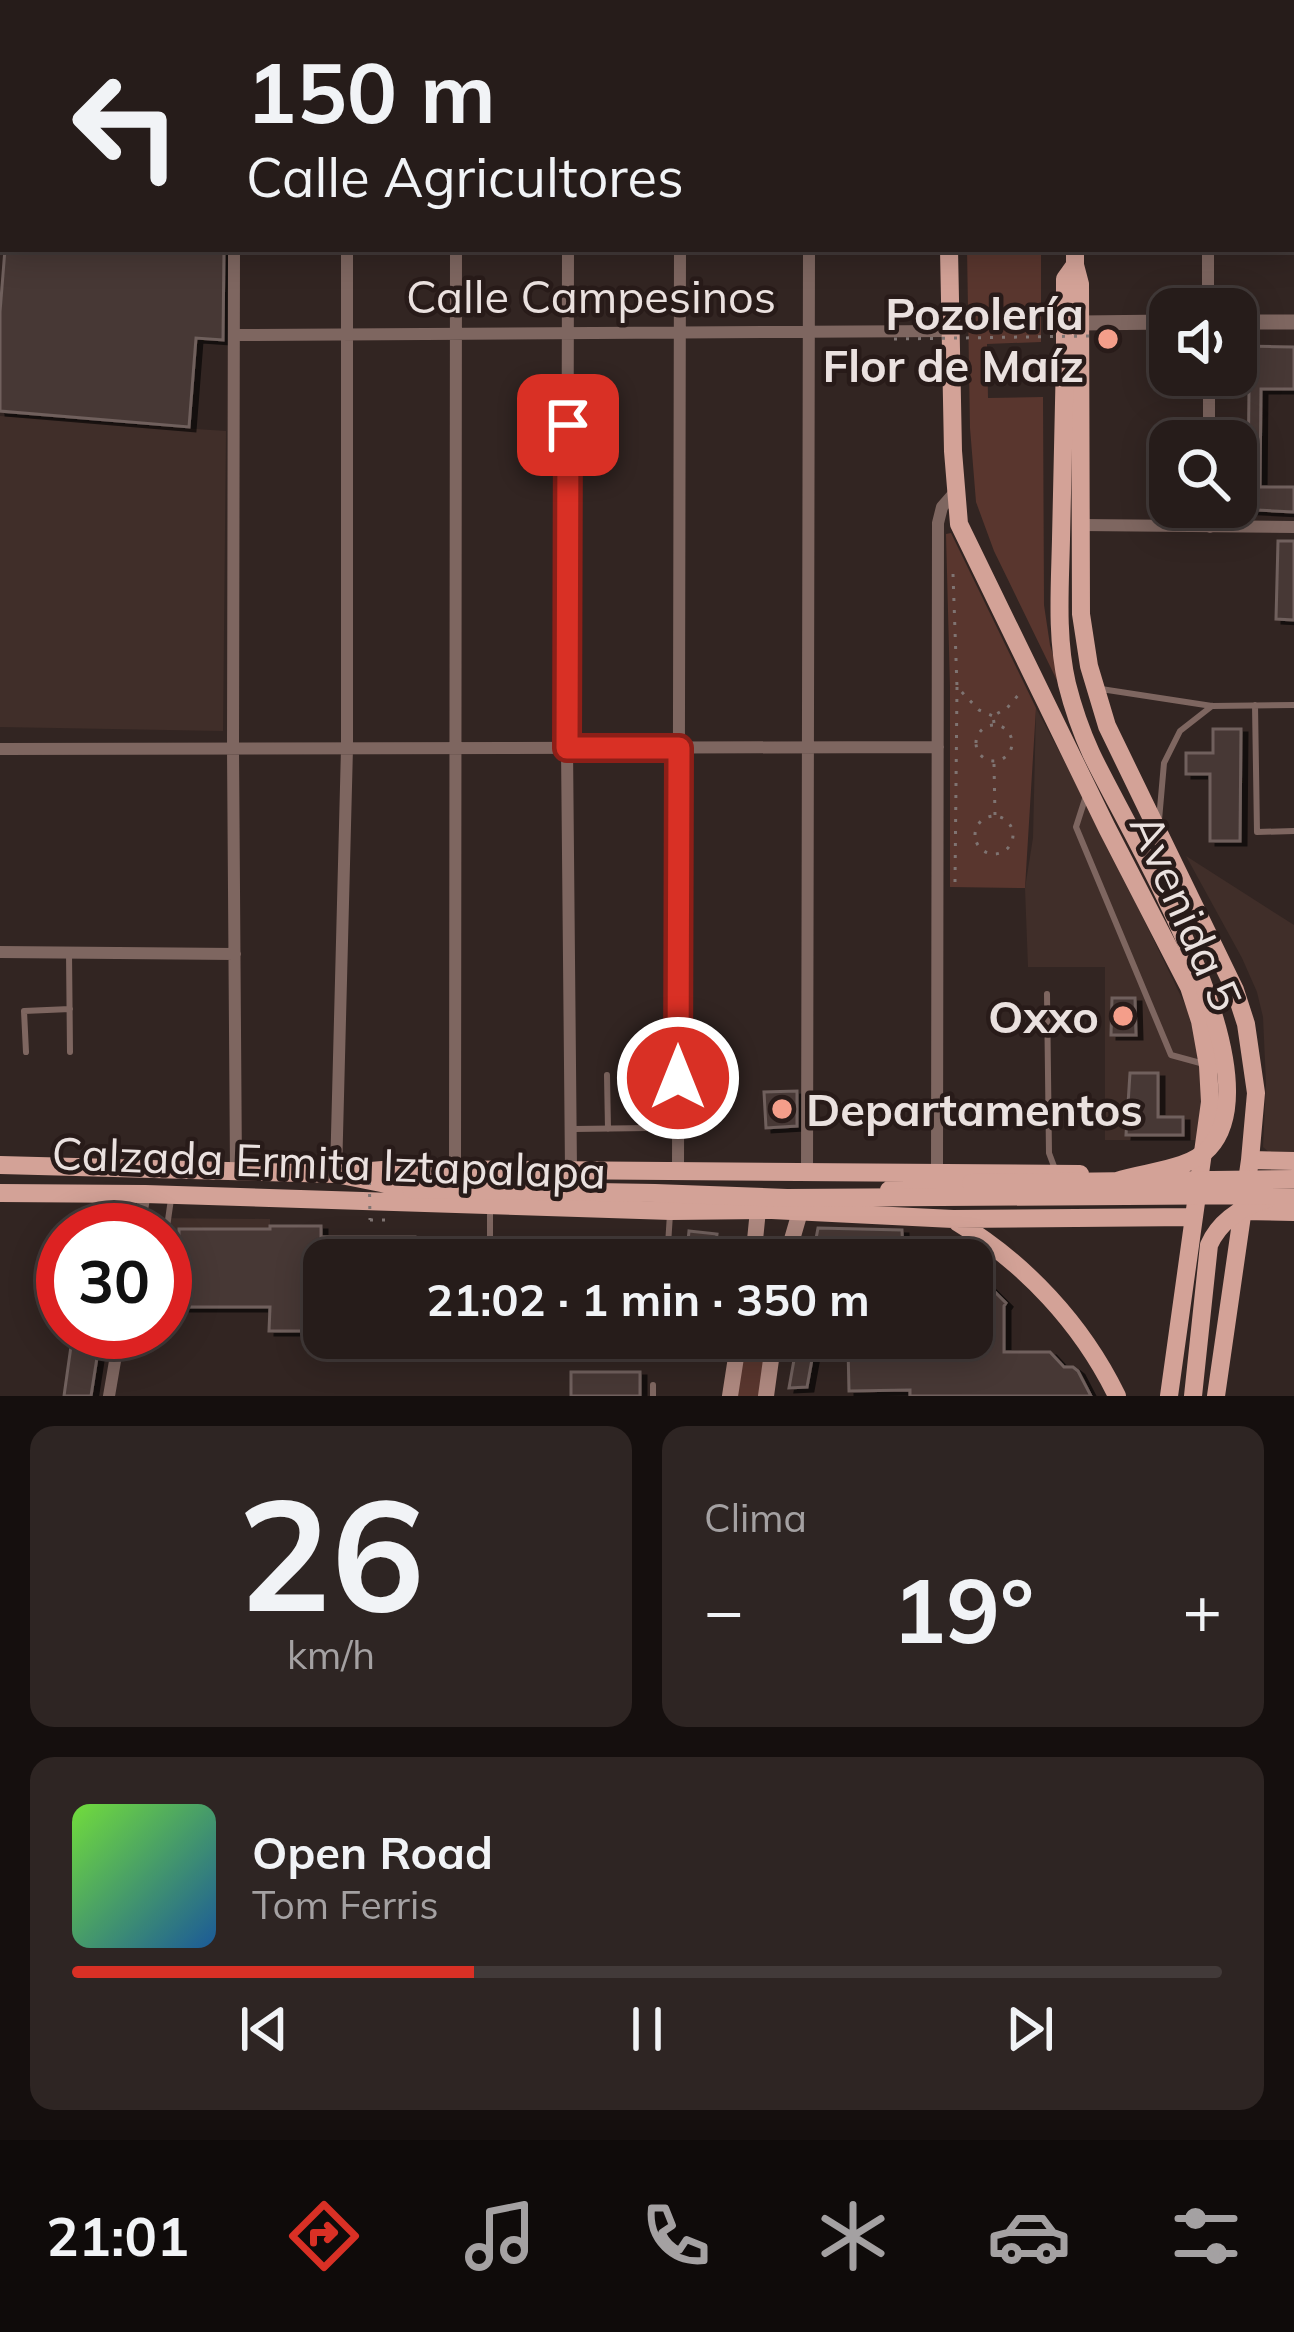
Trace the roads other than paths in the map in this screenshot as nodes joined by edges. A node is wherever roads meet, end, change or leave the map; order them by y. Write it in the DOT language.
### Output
graph roads {
  1 [pos="234,252"];
  2 [pos="347,252"];
  3 [pos="456,252"];
  4 [pos="568,252"];
  5 [pos="680,252"];
  6 [pos="808,252"];
  7 [pos="949,252"];
  8 [pos="1208,252"];
  9 [pos="1075,257"];
  10 [pos="1208,288"];
  11 [pos="1257,322"];
  12 [pos="1294,322"];
  13 [pos="1149,324"];
  14 [pos="1084,330"];
  15 [pos="809,331"];
  16 [pos="949,331"];
  17 [pos="568,332"];
  18 [pos="680,332"];
  19 [pos="456,333"];
  20 [pos="347,334"];
  21 [pos="234,335"];
  22 [pos="956,490"];
  23 [pos="1081,525"];
  24 [pos="1149,526"];
  25 [pos="1257,527"];
  26 [pos="1294,527"];
  27 [pos="1095,688"];
  28 [pos="1255,705"];
  29 [pos="1294,705"];
  30 [pos="1212,706"];
  31 [pos="938,747"];
  32 [pos="347,748"];
  33 [pos="456,748"];
  34 [pos="567,748"];
  35 [pos="679,748"];
  36 [pos="810,748"];
  37 [pos="0,749"];
  38 [pos="233,749"];
  39 [pos="1088,789"];
  40 [pos="1158,831"];
  41 [pos="1294,831"];
  42 [pos="0,952"];
  43 [pos="69,953"];
  44 [pos="235,954"];
  45 [pos="1047,994"];
  46 [pos="70,1009"];
  47 [pos="26,1052"];
  48 [pos="70,1052"];
  49 [pos="1208,1066"];
  50 [pos="607,1075"];
  51 [pos="649,1128"];
  52 [pos="571,1129"];
  53 [pos="608,1129"];
  54 [pos="1250,1160"];
  55 [pos="1294,1161"];
  56 [pos="0,1165"];
  57 [pos="455,1169"];
  58 [pos="571,1170"];
  59 [pos="236,1171"];
  60 [pos="678,1172"];
  61 [pos="1199,1172"];
  62 [pos="808,1173"];
  63 [pos="937,1173"];
  64 [pos="1056,1173"];
  65 [pos="335,1174"];
  66 [pos="1084,1174"];
  67 [pos="1117,1181"];
  68 [pos="0,1192"];
  69 [pos="145,1194"];
  70 [pos="171,1195"];
  71 [pos="1293,1195"];
  72 [pos="143,1203"];
  73 [pos="170,1203"];
  74 [pos="490,1206"];
  75 [pos="758,1210"];
  76 [pos="1242,1210"];
  77 [pos="670,1211"];
  78 [pos="800,1212"];
  79 [pos="1194,1217"];
  80 [pos="1087,1218"];
  81 [pos="953,1219"];
  82 [pos="490,1239"];
  83 [pos="668,1239"];
  84 [pos="755,1239"];
  85 [pos="791,1239"];
  86 [pos="115,1359"];
  87 [pos="736,1359"];
  88 [pos="771,1359"];
  89 [pos="653,1385"];
  90 [pos="109,1396"];
  91 [pos="653,1396"];
  92 [pos="730,1396"];
  93 [pos="766,1396"];
  94 [pos="1117,1396"];
  95 [pos="1169,1396"];
  96 [pos="1193,1396"];
  97 [pos="1216,1396"];
  1 -- 21 [label="street"];
  2 -- 20 [label="street"];
  3 -- 19 [label="street"];
  4 -- 17 [label="street"];
  5 -- 18 [label="street"];
  6 -- 15 [label="street"];
  7 -- 16 [label="main road, Avenida 5"];
  8 -- 10 [label="street"];
  9 -- 14 [label="main road, Avenida 5"];
  9 -- 67 [label="main road, bridge"];
  11 -- 12 [label="street"];
  13 -- 14 [label="street"];
  14 -- 23 [label="main road, Avenida 5"];
  15 -- 16 [label="street, Calle Campesinos"];
  15 -- 18 [label="street, Calle Campesinos"];
  15 -- 36 [label="street"];
  16 -- 22 [label="main road, Avenida 5"];
  17 -- 18 [label="street, Calle Campesinos"];
  17 -- 19 [label="street, Calle Campesinos"];
  17 -- 34 [label="street"];
  18 -- 35 [label="street"];
  19 -- 20 [label="street, Calle Campesinos"];
  19 -- 33 [label="street"];
  20 -- 21 [label="street, Calle Campesinos"];
  20 -- 32 [label="street"];
  21 -- 38 [label="street"];
  22 -- 31 [label="street"];
  22 -- 39 [label="main road, Avenida 5"];
  23 -- 24 [label="street"];
  23 -- 27 [label="main road, Avenida 5"];
  25 -- 26 [label="street"];
  27 -- 30 [label="lane"];
  27 -- 40 [label="main road, Avenida 5"];
  28 -- 29 [label="lane"];
  28 -- 30 [label="lane"];
  28 -- 41 [label="lane"];
  30 -- 40 [label="lane"];
  31 -- 36 [label="street"];
  31 -- 63 [label="street"];
  32 -- 33 [label="street"];
  32 -- 38 [label="street"];
  32 -- 65 [label="street"];
  33 -- 34 [label="street"];
  33 -- 57 [label="street"];
  34 -- 35 [label="street"];
  34 -- 52 [label="street"];
  35 -- 36 [label="street"];
  35 -- 60 [label="street"];
  36 -- 62 [label="street"];
  37 -- 38 [label="street"];
  38 -- 44 [label="street"];
  39 -- 49 [label="main road, Avenida 5"];
  39 -- 49 [label="lane"];
  40 -- 54 [label="main road, Avenida 5"];
  42 -- 43 [label="street"];
  43 -- 44 [label="street"];
  43 -- 46 [label="lane"];
  44 -- 59 [label="street"];
  45 -- 64 [label="lane"];
  46 -- 47 [label="lane"];
  46 -- 48 [label="lane"];
  49 -- 61 [label="main road, Avenida 5"];
  50 -- 53 [label="lane"];
  51 -- 53 [label="lane"];
  52 -- 53 [label="lane"];
  52 -- 58 [label="street"];
  54 -- 55 [label="main road"];
  54 -- 76 [label="main road, Avenida 5"];
  56 -- 59 [label="main road, Calzada Ermita Iztapalapa"];
  57 -- 58 [label="main road, Calzada Ermita Iztapalapa"];
  57 -- 65 [label="main road, Calzada Ermita Iztapalapa"];
  58 -- 60 [label="main road, Calzada Ermita Iztapalapa"];
  59 -- 65 [label="main road, Calzada Ermita Iztapalapa"];
  60 -- 62 [label="main road, Calzada Ermita Iztapalapa"];
  61 -- 66 [label="main road, Calzada Ermita Iztapalapa"];
  61 -- 79 [label="main road, Avenida 5"];
  62 -- 63 [label="main road, Calzada Ermita Iztapalapa"];
  63 -- 64 [label="main road, Calzada Ermita Iztapalapa"];
  64 -- 66 [label="main road, Calzada Ermita Iztapalapa"];
  65 -- 71 [label="main road, Calzada Ermita Iztapalapa, bridge"];
  66 -- 80 [label="main road"];
  67 -- 71 [label="main road, Calzada Ermita Iztapalapa, bridge"];
  67 -- 78 [label="main road, Calzada Ermita Iztapalapa, bridge"];
  68 -- 69 [label="main road, Calzada Ermita Iztapalapa"];
  69 -- 70 [label="main road, Calzada Ermita Iztapalapa"];
  69 -- 72 [label="street"];
  70 -- 73 [label="lane"];
  70 -- 74 [label="main road, Calzada Ermita Iztapalapa"];
  71 -- 76 [label="main road"];
  71 -- 96 [label="main road, bridge"];
  74 -- 77 [label="main road, Calzada Ermita Iztapalapa"];
  74 -- 82 [label="lane"];
  75 -- 77 [label="main road, Calzada Ermita Iztapalapa"];
  75 -- 78 [label="main road, Calzada Ermita Iztapalapa"];
  75 -- 84 [label="main road"];
  76 -- 97 [label="main road, Avenida 5"];
  77 -- 83 [label="lane"];
  78 -- 81 [label="main road, Calzada Ermita Iztapalapa"];
  78 -- 85 [label="main road"];
  79 -- 80 [label="main road, Calzada Ermita Iztapalapa"];
  79 -- 95 [label="main road, Avenida 5"];
  80 -- 81 [label="main road, Calzada Ermita Iztapalapa"];
  81 -- 94 [label="main road"];
  86 -- 90 [label="street"];
  87 -- 92 [label="main road"];
  88 -- 93 [label="main road"];
  89 -- 91 [label="lane"];
}
